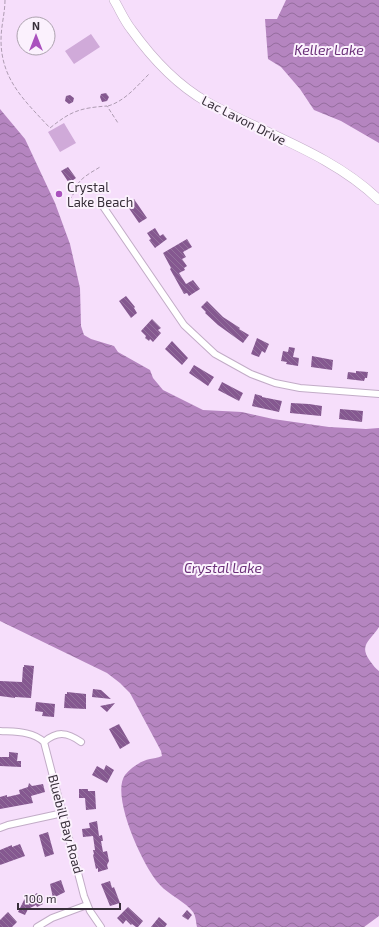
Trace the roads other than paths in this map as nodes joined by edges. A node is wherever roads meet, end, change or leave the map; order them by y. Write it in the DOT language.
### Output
graph roads {
  1 [pos="114,0"];
  2 [pos="379,200"];
  3 [pos="100,202"];
  4 [pos="379,394"];
  5 [pos="0,731"];
  6 [pos="44,742"];
  7 [pos="82,742"];
  8 [pos="63,813"];
  9 [pos="0,828"];
  10 [pos="88,905"];
  11 [pos="37,927"];
  12 [pos="101,927"];
  1 -- 2 [label="street, Lac Lavon Drive"];
  3 -- 4 [label="street"];
  5 -- 6 [label="street"];
  6 -- 7 [label="street"];
  6 -- 8 [label="street, Bluebill Bay Road"];
  8 -- 9 [label="street"];
  8 -- 10 [label="street, Bluebill Bay Road"];
  10 -- 11 [label="street"];
  10 -- 12 [label="street, Bluebill Bay Road"];
}
